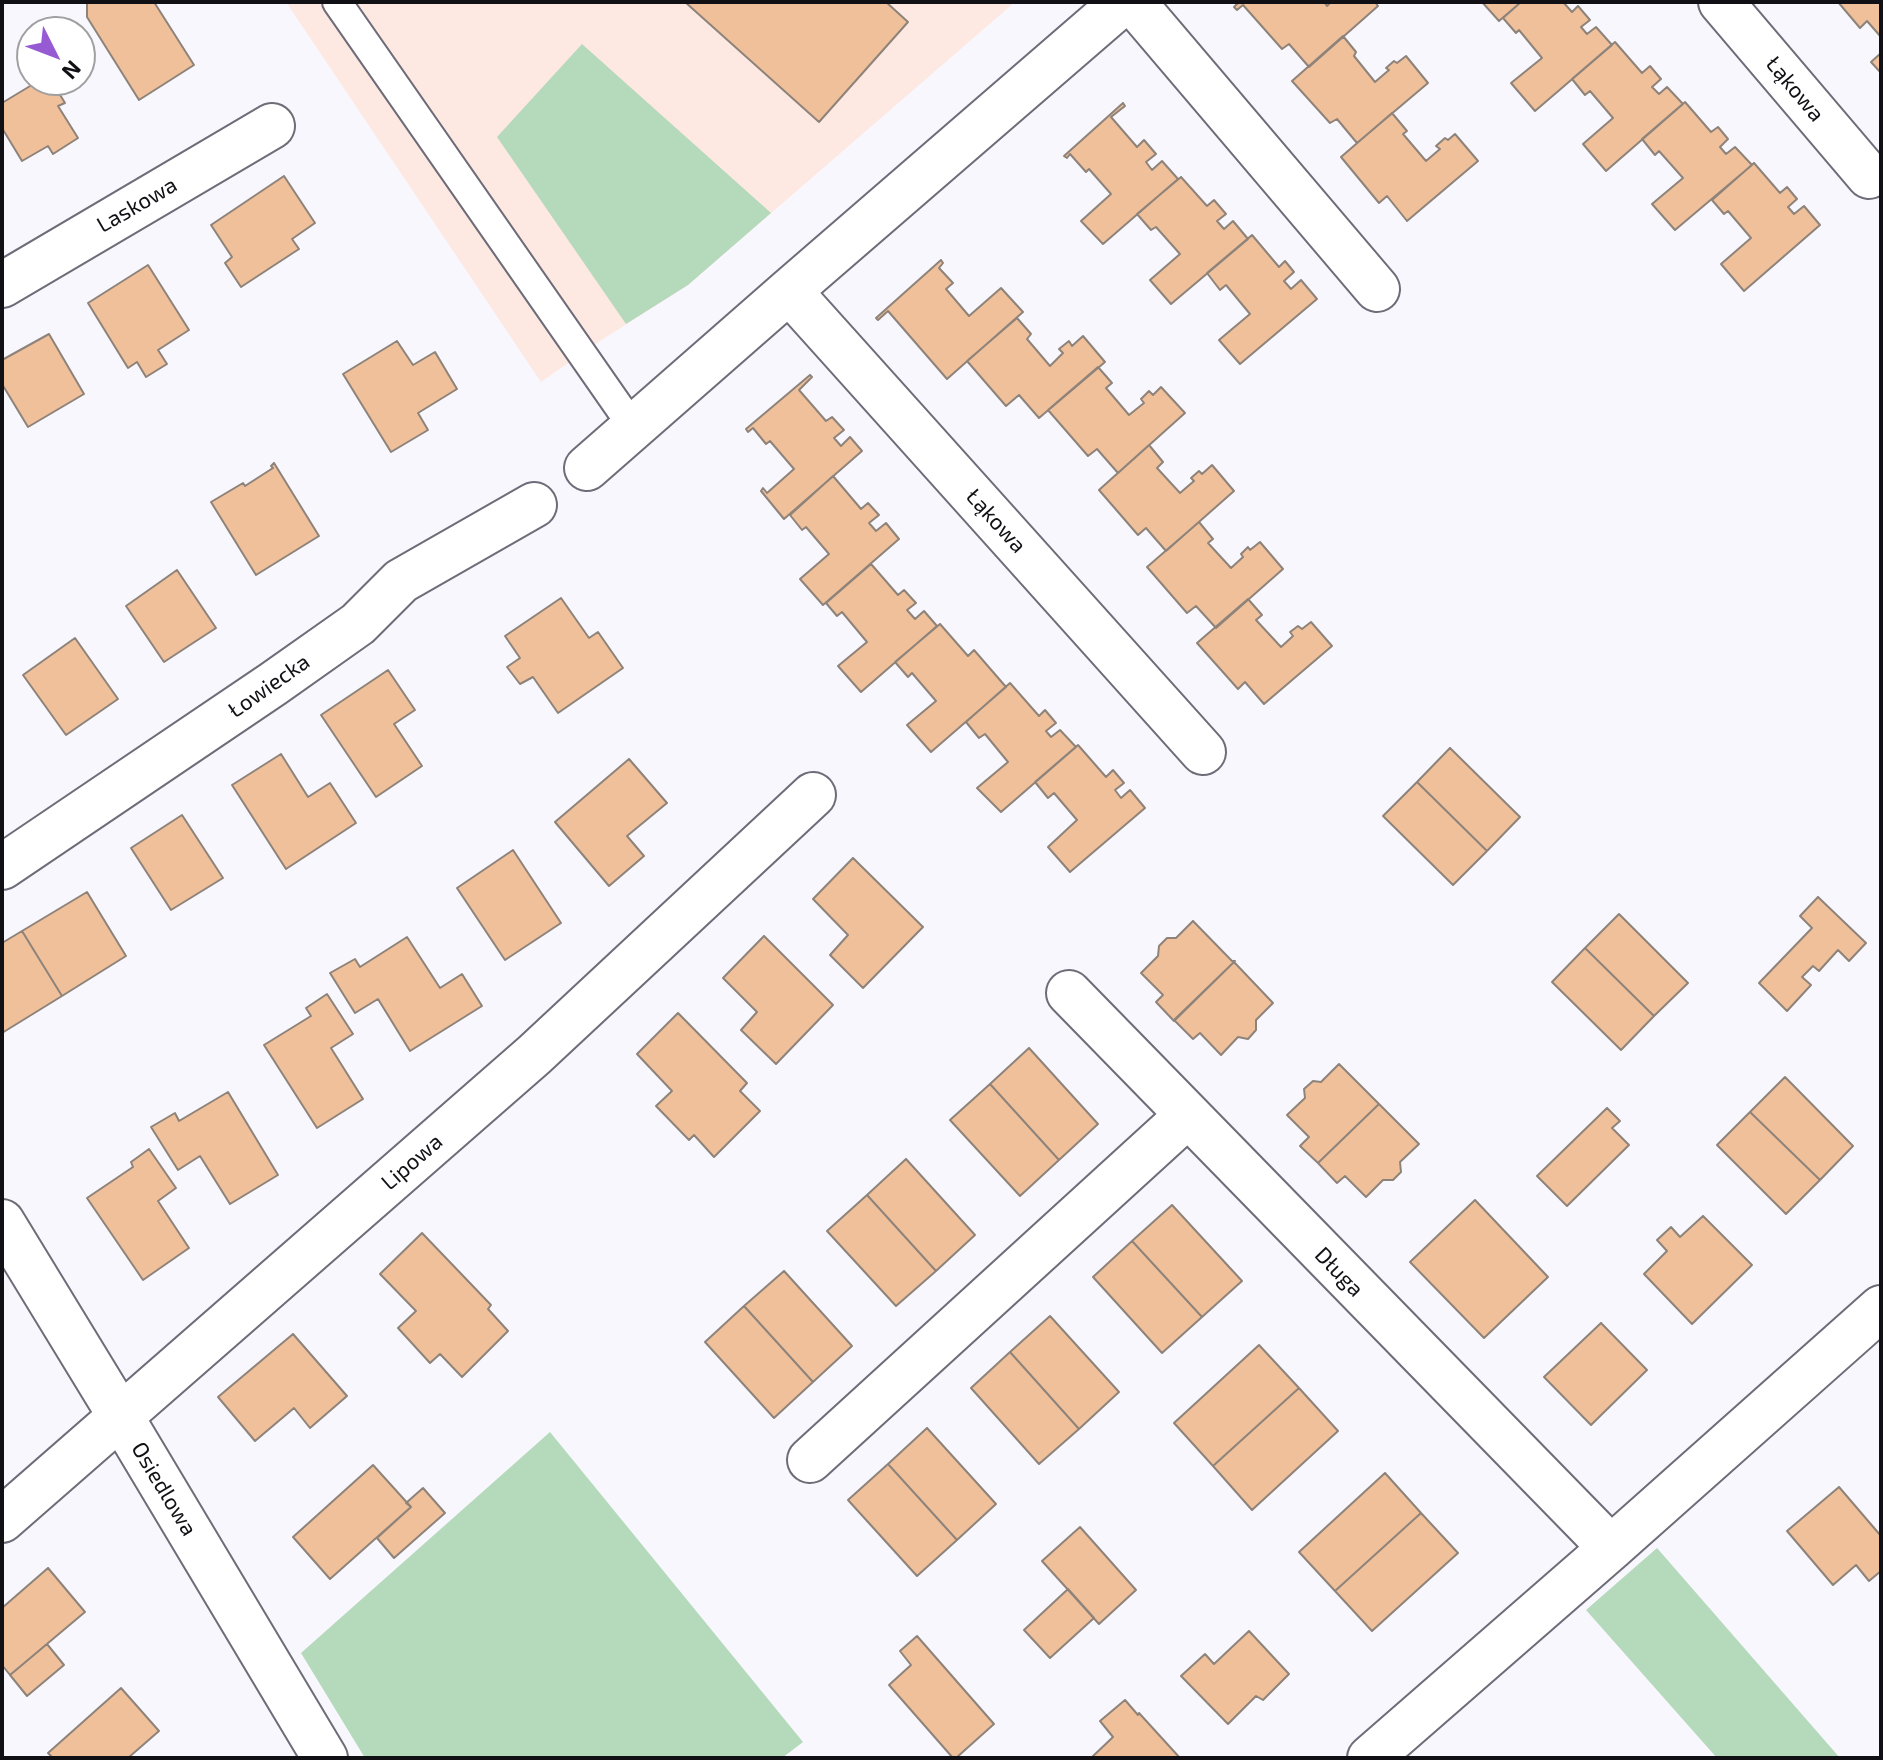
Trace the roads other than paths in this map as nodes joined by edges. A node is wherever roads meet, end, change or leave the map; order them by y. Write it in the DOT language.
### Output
graph roads {
  1 [pos="337,2"];
  2 [pos="1123,2"];
  3 [pos="1133,2"];
  4 [pos="1721,2"];
  5 [pos="272,126"];
  6 [pos="1869,176"];
  7 [pos="2,285"];
  8 [pos="1377,289"];
  9 [pos="789,291"];
  10 [pos="633,427"];
  11 [pos="587,468"];
  12 [pos="534,505"];
  13 [pos="1203,752"];
  14 [pos="813,795"];
  15 [pos="2,867"];
  16 [pos="1069,993"];
  17 [pos="1188,1115"];
  18 [pos="2,1222"];
  19 [pos="1881,1308"];
  20 [pos="121,1417"];
  21 [pos="810,1460"];
  22 [pos="2,1520"];
  23 [pos="1611,1548"];
  24 [pos="325,1758"];
  25 [pos="1370,1758"];
  1 -- 10 [label="lane"];
  2 -- 9 [label="street"];
  3 -- 8 [label="street"];
  4 -- 6 [label="street, Łąkowa"];
  5 -- 7 [label="street, Laskowa"];
  9 -- 10 [label="street"];
  9 -- 13 [label="street, Łąkowa"];
  10 -- 11 [label="street"];
  12 -- 15 [label="street, Łowiecka"];
  14 -- 20 [label="street, Lipowa"];
  16 -- 17 [label="street, Długa"];
  17 -- 21 [label="street"];
  17 -- 23 [label="street, Długa"];
  18 -- 20 [label="street, Osiedlowa"];
  19 -- 23 [label="street"];
  20 -- 22 [label="street, Lipowa"];
  20 -- 24 [label="street, Osiedlowa"];
  23 -- 25 [label="street"];
}
